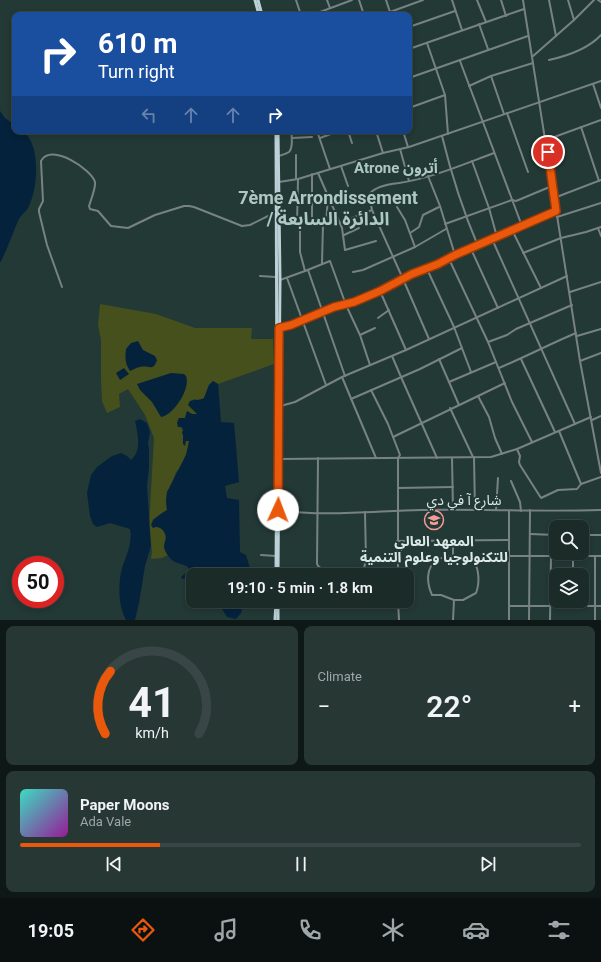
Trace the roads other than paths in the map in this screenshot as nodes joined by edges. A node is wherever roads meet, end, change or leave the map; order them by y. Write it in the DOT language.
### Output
graph roads {
  1 [pos="257,0"];
  2 [pos="296,0"];
  3 [pos="327,0"];
  4 [pos="352,0"];
  5 [pos="359,0"];
  6 [pos="386,0"];
  7 [pos="423,0"];
  8 [pos="452,0"];
  9 [pos="477,0"];
  10 [pos="501,0"];
  11 [pos="523,0"];
  12 [pos="549,0"];
  13 [pos="568,0"];
  14 [pos="594,0"];
  15 [pos="598,0"];
  16 [pos="601,2"];
  17 [pos="330,8"];
  18 [pos="524,9"];
  19 [pos="455,11"];
  20 [pos="260,12"];
  21 [pos="300,12"];
  22 [pos="320,12"];
  23 [pos="363,12"];
  24 [pos="390,12"];
  25 [pos="396,12"];
  26 [pos="506,16"];
  27 [pos="574,20"];
  28 [pos="486,22"];
  29 [pos="479,24"];
  30 [pos="412,26"];
  31 [pos="462,30"];
  32 [pos="601,35"];
  33 [pos="528,36"];
  34 [pos="556,36"];
  35 [pos="427,43"];
  36 [pos="412,48"];
  37 [pos="488,49"];
  38 [pos="532,57"];
  39 [pos="460,60"];
  40 [pos="549,60"];
  41 [pos="533,63"];
  42 [pos="435,68"];
  43 [pos="491,76"];
  44 [pos="412,77"];
  45 [pos="601,81"];
  46 [pos="593,84"];
  47 [pos="469,86"];
  48 [pos="445,95"];
  49 [pos="539,102"];
  50 [pos="412,107"];
  51 [pos="601,108"];
  52 [pos="507,113"];
  53 [pos="504,114"];
  54 [pos="601,120"];
  55 [pos="482,122"];
  56 [pos="581,127"];
  57 [pos="277,134"];
  58 [pos="277,134"];
  59 [pos="291,134"];
  60 [pos="318,134"];
  61 [pos="331,134"];
  62 [pos="349,134"];
  63 [pos="377,134"];
  64 [pos="404,134"];
  65 [pos="448,134"];
  66 [pos="442,136"];
  67 [pos="312,137"];
  68 [pos="292,138"];
  69 [pos="320,138"];
  70 [pos="546,140"];
  71 [pos="352,143"];
  72 [pos="408,147"];
  73 [pos="400,149"];
  74 [pos="383,153"];
  75 [pos="494,153"];
  76 [pos="296,155"];
  77 [pos="279,156"];
  78 [pos="472,161"];
  79 [pos="340,166"];
  80 [pos="330,169"];
  81 [pos="450,169"];
  82 [pos="528,172"];
  83 [pos="318,173"];
  84 [pos="312,174"];
  85 [pos="428,176"];
  86 [pos="297,179"];
  87 [pos="600,180"];
  88 [pos="409,181"];
  89 [pos="277,182"];
  90 [pos="348,186"];
  91 [pos="552,186"];
  92 [pos="328,196"];
  93 [pos="554,198"];
  94 [pos="512,200"];
  95 [pos="601,203"];
  96 [pos="397,206"];
  97 [pos="440,206"];
  98 [pos="489,208"];
  99 [pos="372,210"];
  100 [pos="556,211"];
  101 [pos="276,212"];
  102 [pos="467,216"];
  103 [pos="557,216"];
  104 [pos="279,223"];
  105 [pos="299,224"];
  106 [pos="312,224"];
  107 [pos="324,224"];
  108 [pos="340,224"];
  109 [pos="445,224"];
  110 [pos="522,226"];
  111 [pos="601,227"];
  112 [pos="360,228"];
  113 [pos="598,228"];
  114 [pos="446,229"];
  115 [pos="512,230"];
  116 [pos="410,233"];
  117 [pos="344,235"];
  118 [pos="601,236"];
  119 [pos="497,237"];
  120 [pos="561,238"];
  121 [pos="492,239"];
  122 [pos="376,241"];
  123 [pos="478,246"];
  124 [pos="415,247"];
  125 [pos="471,249"];
  126 [pos="523,254"];
  127 [pos="455,255"];
  128 [pos="393,256"];
  129 [pos="448,259"];
  130 [pos="322,264"];
  131 [pos="427,269"];
  132 [pos="307,271"];
  133 [pos="353,272"];
  134 [pos="260,276"];
  135 [pos="567,276"];
  136 [pos="278,278"];
  137 [pos="287,278"];
  138 [pos="403,278"];
  139 [pos="601,282"];
  140 [pos="62,287"];
  141 [pos="541,288"];
  142 [pos="380,291"];
  143 [pos="570,292"];
  144 [pos="519,298"];
  145 [pos="346,304"];
  146 [pos="572,306"];
  147 [pos="498,308"];
  148 [pos="389,310"];
  149 [pos="323,312"];
  150 [pos="476,317"];
  151 [pos="378,318"];
  152 [pos="303,320"];
  153 [pos="530,323"];
  154 [pos="454,327"];
  155 [pos="279,328"];
  156 [pos="375,328"];
  157 [pos="601,329"];
  158 [pos="576,332"];
  159 [pos="360,335"];
  160 [pos="577,336"];
  161 [pos="429,339"];
  162 [pos="488,342"];
  163 [pos="462,348"];
  164 [pos="541,348"];
  165 [pos="406,350"];
  166 [pos="601,353"];
  167 [pos="392,356"];
  168 [pos="439,359"];
  169 [pos="521,359"];
  170 [pos="496,361"];
  171 [pos="580,361"];
  172 [pos="370,365"];
  173 [pos="498,368"];
  174 [pos="471,372"];
  175 [pos="344,377"];
  176 [pos="400,378"];
  177 [pos="449,382"];
  178 [pos="505,383"];
  179 [pos="326,385"];
  180 [pos="371,390"];
  181 [pos="478,396"];
  182 [pos="351,399"];
  183 [pos="459,405"];
  184 [pos="278,407"];
  185 [pos="450,408"];
  186 [pos="601,416"];
  187 [pos="591,417"];
  188 [pos="592,420"];
  189 [pos="422,422"];
  190 [pos="575,424"];
  191 [pos="559,431"];
  192 [pos="555,432"];
  193 [pos="393,437"];
  194 [pos="532,442"];
  195 [pos="517,448"];
  196 [pos="502,454"];
  197 [pos="474,457"];
  198 [pos="318,458"];
  199 [pos="376,458"];
  200 [pos="398,458"];
  201 [pos="437,458"];
  202 [pos="452,458"];
  203 [pos="279,459"];
  204 [pos="601,473"];
  205 [pos="601,477"];
  206 [pos="498,478"];
  207 [pos="511,481"];
  208 [pos="580,484"];
  209 [pos="453,487"];
  210 [pos="398,488"];
  211 [pos="277,510"];
  212 [pos="453,510"];
  213 [pos="474,510"];
  214 [pos="496,510"];
  215 [pos="530,510"];
  216 [pos="601,510"];
  217 [pos="398,511"];
  218 [pos="509,511"];
  219 [pos="521,511"];
  220 [pos="318,512"];
  221 [pos="365,512"];
  222 [pos="530,534"];
  223 [pos="549,535"];
  224 [pos="589,535"];
  225 [pos="601,535"];
  226 [pos="508,540"];
  227 [pos="397,541"];
  228 [pos="453,541"];
  229 [pos="261,555"];
  230 [pos="276,556"];
  231 [pos="508,556"];
  232 [pos="530,556"];
  233 [pos="549,556"];
  234 [pos="589,556"];
  235 [pos="595,556"];
  236 [pos="601,556"];
  237 [pos="474,561"];
  238 [pos="277,568"];
  239 [pos="277,568"];
  240 [pos="320,568"];
  241 [pos="364,568"];
  242 [pos="398,568"];
  243 [pos="454,600"];
  244 [pos="509,606"];
  245 [pos="529,606"];
  246 [pos="549,606"];
  247 [pos="589,606"];
  248 [pos="596,606"];
  249 [pos="601,606"];
  250 [pos="277,608"];
  251 [pos="398,608"];
  252 [pos="550,608"];
  253 [pos="277,620"];
  254 [pos="399,620"];
  255 [pos="453,620"];
  256 [pos="509,620"];
  257 [pos="529,620"];
  258 [pos="550,620"];
  259 [pos="595,620"];
  1 -- 20 [label="main road"];
  2 -- 21 [label="street"];
  3 -- 17 [label="street"];
  4 -- 17 [label="street"];
  5 -- 23 [label="street"];
  6 -- 24 [label="street"];
  7 -- 25 [label="street"];
  8 -- 19 [label="street"];
  9 -- 28 [label="street"];
  10 -- 26 [label="street"];
  11 -- 18 [label="street"];
  12 -- 34 [label="street"];
  13 -- 27 [label="street"];
  14 -- 27 [label="street"];
  15 -- 16 [label="street"];
  17 -- 22 [label="street"];
  18 -- 26 [label="street"];
  18 -- 33 [label="street"];
  19 -- 30 [label="street"];
  19 -- 31 [label="street"];
  26 -- 28 [label="street"];
  27 -- 34 [label="street"];
  28 -- 29 [label="street"];
  29 -- 31 [label="street"];
  29 -- 37 [label="street"];
  31 -- 35 [label="street"];
  32 -- 40 [label="street"];
  33 -- 37 [label="street"];
  33 -- 38 [label="street"];
  34 -- 38 [label="street"];
  35 -- 36 [label="street"];
  35 -- 42 [label="street"];
  37 -- 39 [label="street"];
  38 -- 41 [label="street"];
  39 -- 42 [label="street"];
  39 -- 47 [label="street"];
  41 -- 43 [label="street"];
  41 -- 49 [label="street"];
  42 -- 44 [label="street"];
  42 -- 48 [label="street"];
  43 -- 47 [label="street"];
  43 -- 53 [label="street"];
  45 -- 46 [label="street"];
  46 -- 49 [label="street"];
  46 -- 51 [label="street"];
  47 -- 55 [label="street"];
  48 -- 50 [label="street"];
  48 -- 65 [label="street"];
  49 -- 52 [label="street"];
  49 -- 70 [label="street"];
  52 -- 53 [label="street"];
  52 -- 82 [label="street"];
  53 -- 55 [label="street"];
  54 -- 56 [label="street"];
  55 -- 65 [label="street"];
  55 -- 75 [label="street"];
  56 -- 70 [label="street"];
  56 -- 87 [label="street"];
  57 -- 77 [label="main road"];
  58 -- 89 [label="main road"];
  59 -- 68 [label="street"];
  60 -- 69 [label="street"];
  61 -- 69 [label="street"];
  62 -- 71 [label="street"];
  63 -- 74 [label="street"];
  64 -- 72 [label="street"];
  65 -- 66 [label="street"];
  66 -- 72 [label="street"];
  66 -- 81 [label="street"];
  67 -- 68 [label="street"];
  68 -- 77 [label="street"];
  69 -- 80 [label="street"];
  70 -- 91 [label="street"];
  72 -- 73 [label="street"];
  73 -- 74 [label="street"];
  73 -- 88 [label="street"];
  74 -- 79 [label="street"];
  75 -- 78 [label="street"];
  75 -- 94 [label="street"];
  76 -- 86 [label="street"];
  77 -- 89 [label="main road"];
  78 -- 81 [label="street"];
  78 -- 98 [label="street"];
  79 -- 80 [label="street"];
  79 -- 90 [label="street"];
  80 -- 83 [label="street"];
  81 -- 85 [label="street"];
  81 -- 102 [label="street"];
  83 -- 84 [label="street"];
  83 -- 92 [label="street"];
  84 -- 86 [label="street"];
  84 -- 106 [label="street"];
  85 -- 88 [label="street"];
  85 -- 97 [label="street"];
  86 -- 89 [label="street"];
  86 -- 105 [label="street"];
  87 -- 93 [label="street"];
  88 -- 99 [label="street"];
  89 -- 101 [label="main road"];
  89 -- 104 [label="main road"];
  91 -- 93 [label="street"];
  91 -- 94 [label="street"];
  92 -- 107 [label="street"];
  92 -- 108 [label="street"];
  93 -- 100 [label="street"];
  94 -- 98 [label="street"];
  94 -- 110 [label="street"];
  95 -- 103 [label="street"];
  96 -- 116 [label="street"];
  97 -- 109 [label="street"];
  97 -- 116 [label="street"];
  98 -- 102 [label="street"];
  98 -- 119 [label="street"];
  99 -- 108 [label="street"];
  99 -- 128 [label="street"];
  100 -- 103 [label="street"];
  100 -- 110 [label="street"];
  101 -- 136 [label="main road"];
  101 -- 140 [label="street"];
  102 -- 109 [label="street"];
  102 -- 123 [label="street"];
  103 -- 120 [label="street"];
  104 -- 105 [label="street"];
  104 -- 136 [label="main road"];
  105 -- 106 [label="street"];
  105 -- 132 [label="street"];
  106 -- 107 [label="street"];
  107 -- 108 [label="street"];
  107 -- 130 [label="street"];
  108 -- 117 [label="street"];
  109 -- 114 [label="street"];
  110 -- 115 [label="street"];
  111 -- 113 [label="street"];
  112 -- 117 [label="street"];
  113 -- 118 [label="street"];
  113 -- 120 [label="street"];
  114 -- 124 [label="street"];
  114 -- 127 [label="street"];
  115 -- 119 [label="street"];
  115 -- 126 [label="street"];
  116 -- 124 [label="street"];
  117 -- 122 [label="street"];
  119 -- 121 [label="street"];
  120 -- 126 [label="street"];
  120 -- 135 [label="street"];
  121 -- 123 [label="street"];
  121 -- 144 [label="street"];
  123 -- 125 [label="street"];
  124 -- 128 [label="street"];
  125 -- 127 [label="street"];
  125 -- 147 [label="street"];
  126 -- 141 [label="street"];
  127 -- 129 [label="street"];
  128 -- 133 [label="street"];
  128 -- 138 [label="street"];
  129 -- 131 [label="street"];
  129 -- 150 [label="street"];
  130 -- 132 [label="street"];
  130 -- 145 [label="street"];
  131 -- 138 [label="street"];
  131 -- 154 [label="street"];
  132 -- 137 [label="street"];
  132 -- 149 [label="street"];
  134 -- 136 [label="street"];
  135 -- 141 [label="street"];
  135 -- 143 [label="street"];
  136 -- 137 [label="street"];
  136 -- 155 [label="main road"];
  136 -- 184 [label="main road"];
  137 -- 152 [label="street"];
  138 -- 142 [label="street"];
  138 -- 161 [label="street"];
  139 -- 143 [label="street"];
  141 -- 144 [label="street"];
  142 -- 145 [label="street"];
  142 -- 148 [label="street"];
  143 -- 146 [label="street"];
  144 -- 147 [label="street"];
  144 -- 153 [label="street"];
  145 -- 149 [label="street"];
  145 -- 159 [label="street"];
  146 -- 153 [label="street"];
  146 -- 158 [label="street"];
  147 -- 150 [label="street"];
  148 -- 151 [label="street"];
  148 -- 165 [label="street"];
  149 -- 152 [label="street"];
  149 -- 175 [label="street"];
  150 -- 154 [label="street"];
  150 -- 162 [label="street"];
  152 -- 155 [label="street"];
  152 -- 179 [label="street"];
  153 -- 162 [label="street"];
  153 -- 164 [label="street"];
  154 -- 161 [label="street"];
  154 -- 163 [label="street"];
  155 -- 184 [label="main road"];
  156 -- 159 [label="street"];
  157 -- 160 [label="street"];
  158 -- 160 [label="street"];
  158 -- 164 [label="street"];
  159 -- 172 [label="street"];
  160 -- 171 [label="street"];
  161 -- 165 [label="street"];
  162 -- 170 [label="street"];
  163 -- 168 [label="street"];
  163 -- 174 [label="street"];
  164 -- 169 [label="street"];
  164 -- 190 [label="street"];
  165 -- 167 [label="street"];
  166 -- 171 [label="street"];
  167 -- 172 [label="street"];
  167 -- 176 [label="street"];
  168 -- 176 [label="street"];
  168 -- 177 [label="street"];
  169 -- 173 [label="street"];
  169 -- 192 [label="street"];
  170 -- 173 [label="street"];
  170 -- 174 [label="street"];
  171 -- 187 [label="street"];
  172 -- 175 [label="street"];
  173 -- 178 [label="street"];
  174 -- 177 [label="street"];
  175 -- 179 [label="street"];
  175 -- 182 [label="street"];
  176 -- 180 [label="street"];
  176 -- 189 [label="street"];
  177 -- 183 [label="street"];
  178 -- 181 [label="street"];
  178 -- 194 [label="street"];
  179 -- 184 [label="street"];
  180 -- 182 [label="street"];
  180 -- 193 [label="street"];
  181 -- 183 [label="street"];
  181 -- 196 [label="street"];
  182 -- 199 [label="street"];
  183 -- 185 [label="street"];
  184 -- 203 [label="main road"];
  184 -- 211 [label="main road"];
  185 -- 189 [label="street"];
  185 -- 197 [label="street"];
  186 -- 188 [label="street"];
  187 -- 188 [label="street"];
  187 -- 190 [label="street"];
  188 -- 204 [label="street"];
  189 -- 193 [label="street"];
  189 -- 201 [label="street"];
  190 -- 191 [label="street"];
  191 -- 192 [label="street"];
  191 -- 208 [label="street"];
  192 -- 194 [label="street"];
  193 -- 200 [label="street"];
  194 -- 195 [label="street"];
  195 -- 196 [label="street"];
  195 -- 208 [label="street"];
  196 -- 197 [label="street"];
  197 -- 202 [label="street"];
  197 -- 213 [label="street"];
  198 -- 199 [label="street"];
  198 -- 203 [label="street"];
  198 -- 220 [label="street"];
  199 -- 200 [label="street"];
  200 -- 201 [label="street"];
  200 -- 210 [label="street"];
  201 -- 202 [label="street"];
  202 -- 209 [label="street"];
  203 -- 211 [label="main road"];
  205 -- 208 [label="street"];
  206 -- 214 [label="street"];
  207 -- 219 [label="street"];
  209 -- 210 [label="street"];
  209 -- 212 [label="street"];
  210 -- 217 [label="street"];
  211 -- 220 [label="street, شارع آ في دي"];
  211 -- 230 [label="main road"];
  211 -- 238 [label="main road"];
  212 -- 213 [label="street, شارع آ في دي"];
  212 -- 217 [label="street, شارع آ في دي"];
  213 -- 214 [label="street, شارع آ في دي"];
  214 -- 218 [label="street, شارع آ في دي"];
  215 -- 216 [label="street, شارع آ في دي"];
  215 -- 219 [label="street, شارع آ في دي"];
  215 -- 222 [label="street"];
  217 -- 221 [label="street, شارع آ في دي"];
  217 -- 227 [label="street"];
  218 -- 219 [label="street, شارع آ في دي"];
  218 -- 226 [label="street"];
  220 -- 221 [label="street, شارع آ في دي"];
  220 -- 240 [label="street"];
  221 -- 241 [label="street"];
  222 -- 223 [label="street"];
  222 -- 232 [label="street"];
  224 -- 225 [label="street"];
  226 -- 228 [label="street"];
  226 -- 231 [label="street"];
  227 -- 228 [label="street"];
  227 -- 242 [label="street"];
  228 -- 243 [label="street"];
  229 -- 230 [label="street"];
  230 -- 239 [label="main road"];
  231 -- 232 [label="street"];
  231 -- 244 [label="street"];
  232 -- 233 [label="street"];
  232 -- 245 [label="street"];
  234 -- 235 [label="street"];
  235 -- 236 [label="street"];
  235 -- 248 [label="street"];
  237 -- 243 [label="street"];
  243 -- 255 [label="street"];
  244 -- 245 [label="street"];
  244 -- 256 [label="street"];
  245 -- 246 [label="street"];
  245 -- 257 [label="street"];
  247 -- 248 [label="street"];
  248 -- 249 [label="street"];
  248 -- 259 [label="street"];
  250 -- 253 [label="main road"];
  251 -- 254 [label="street"];
  252 -- 258 [label="street"];
}
